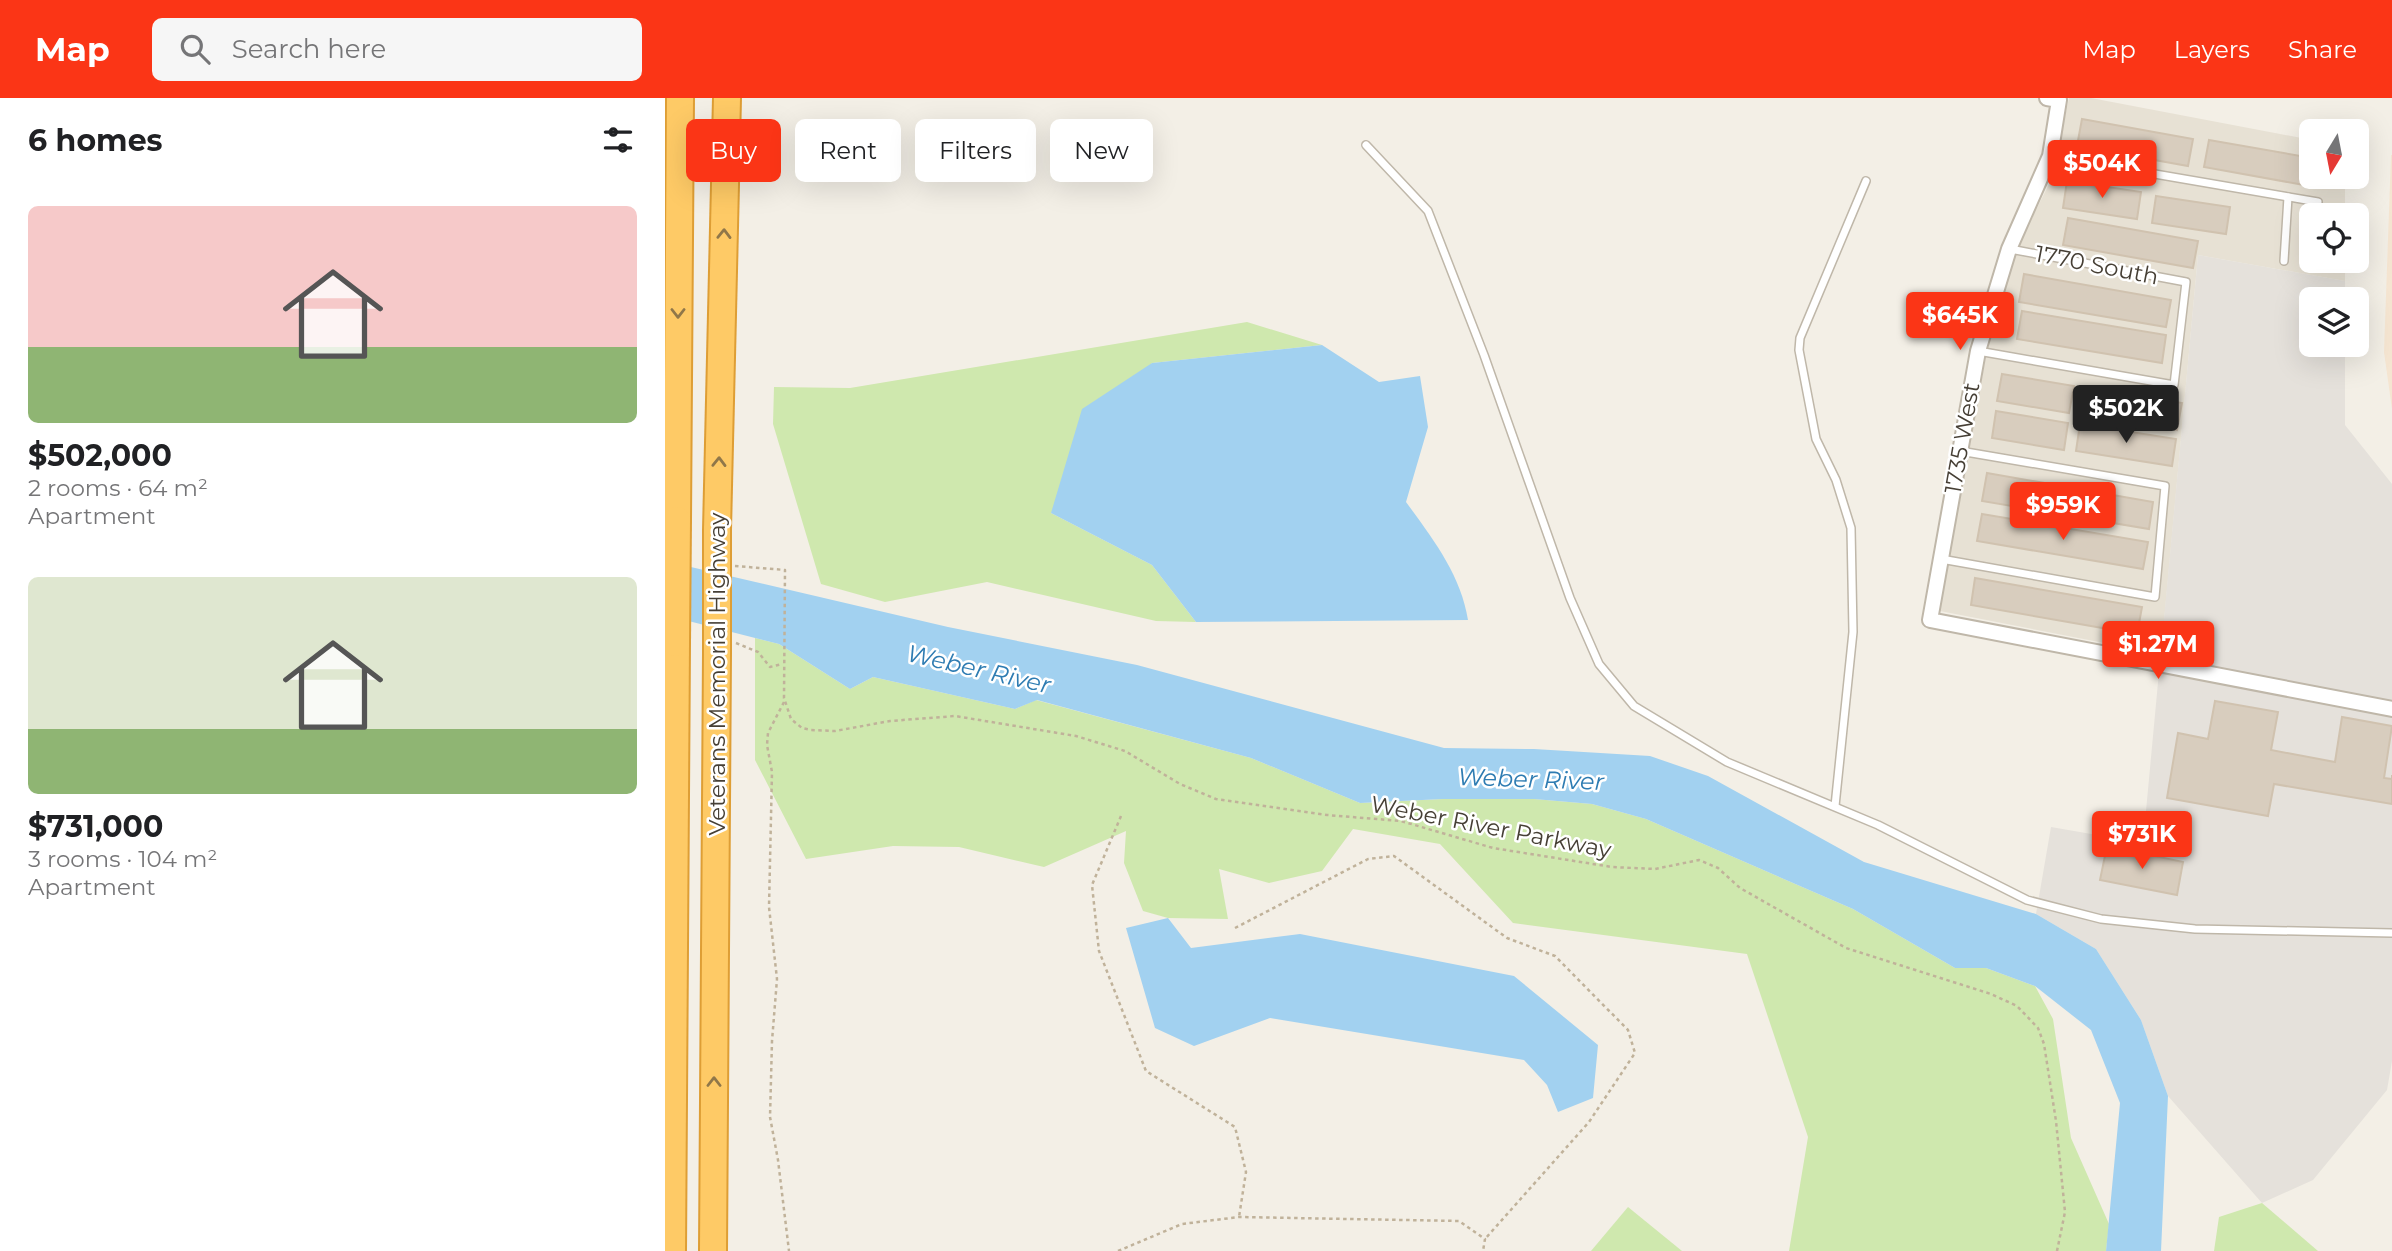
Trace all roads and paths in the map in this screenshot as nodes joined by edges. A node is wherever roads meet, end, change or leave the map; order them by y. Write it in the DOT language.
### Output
graph roads {
  1 [pos="680,98"];
  2 [pos="727,98"];
  3 [pos="2053,99"];
  4 [pos="1366,145"];
  5 [pos="2050,156"];
  6 [pos="1866,181"];
  7 [pos="2288,197"];
  8 [pos="2318,202"];
  9 [pos="2009,249"];
  10 [pos="2284,261"];
  11 [pos="1978,351"];
  12 [pos="1960,451"];
  13 [pos="1941,559"];
  14 [pos="784,577"];
  15 [pos="785,702"];
  16 [pos="2392,709"];
  17 [pos="674,805"];
  18 [pos="1835,806"];
  19 [pos="1121,816"];
  20 [pos="665,833"];
  21 [pos="1235,928"];
  22 [pos="2392,933"];
  23 [pos="714,1151"];
  24 [pos="1239,1217"];
  25 [pos="1485,1239"];
  26 [pos="672,1251"];
  27 [pos="713,1251"];
  28 [pos="726,1251"];
  29 [pos="789,1251"];
  30 [pos="1118,1251"];
  31 [pos="1483,1251"];
  32 [pos="2057,1251"];
  1 -- 17 [label="highway, Veterans Memorial Highway, one-way, bridge"];
  23 -- 2 [label="highway, Veterans Memorial Highway, one-way, bridge"];
  3 -- 5 [label="street, 1735 West"];
  4 -- 18 [label="lane"];
  5 -- 7 [label="lane"];
  5 -- 9 [label="street, 1735 West"];
  6 -- 18 [label="lane"];
  7 -- 8 [label="lane"];
  7 -- 10 [label="lane"];
  9 -- 11 [label="street, 1735 West"];
  9 -- 11 [label="lane, 1770 South"];
  11 -- 12 [label="street, 1735 West"];
  12 -- 13 [label="street, 1735 West"];
  12 -- 13 [label="lane"];
  13 -- 16 [label="street, 1735 West"];
  14 -- 15 [label="path"];
  15 -- 29 [label="path"];
  15 -- 32 [label="path, Weber River Parkway"];
  17 -- 20 [label="highway"];
  17 -- 26 [label="highway, Veterans Memorial Highway"];
  18 -- 22 [label="lane"];
  19 -- 24 [label="path"];
  21 -- 25 [label="path"];
  23 -- 27 [label="highway, Veterans Memorial Highway"];
  23 -- 28 [label="highway"];
  24 -- 25 [label="path"];
  24 -- 30 [label="path"];
  25 -- 31 [label="path"];
}
